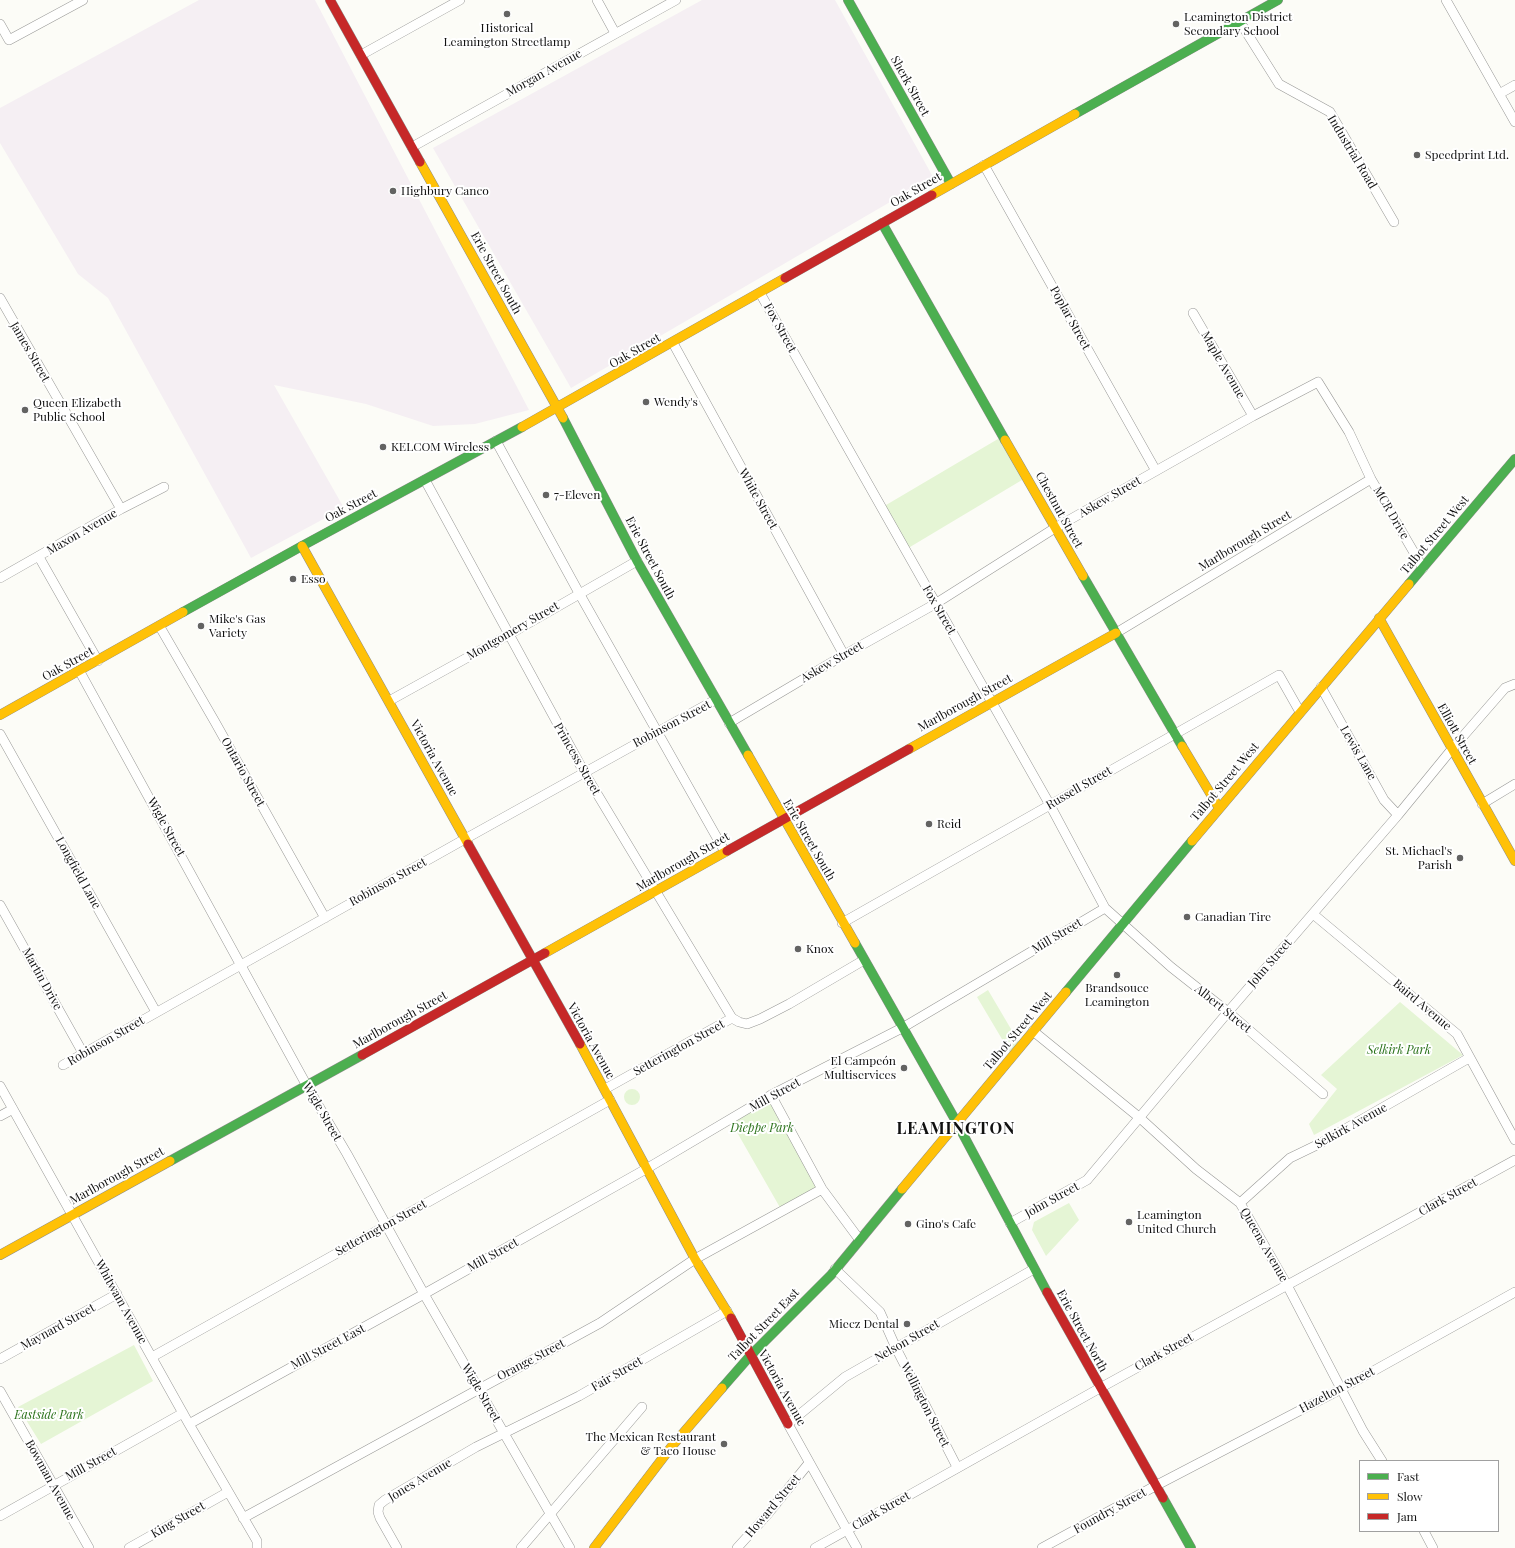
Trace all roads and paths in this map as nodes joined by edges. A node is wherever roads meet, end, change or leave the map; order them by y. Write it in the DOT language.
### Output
graph roads {
  1 [pos="83,0"];
  2 [pos="330,0"];
  3 [pos="460,0"];
  4 [pos="597,0"];
  5 [pos="676,0"];
  6 [pos="848,0"];
  7 [pos="1278,0"];
  8 [pos="1446,0"];
  9 [pos="1240,22"];
  10 [pos="0,24"];
  11 [pos="615,33"];
  12 [pos="361,55"];
  13 [pos="1515,85"];
  14 [pos="1499,94"];
  15 [pos="1515,122"];
  16 [pos="412,147"];
  17 [pos="984,165"];
  18 [pos="951,184"];
  19 [pos="1394,222"];
  20 [pos="882,223"];
  21 [pos="760,293"];
  22 [pos="0,298"];
  23 [pos="1193,313"];
  24 [pos="673,343"];
  25 [pos="558,408"];
  26 [pos="1253,416"];
  27 [pos="496,441"];
  28 [pos="1515,459"];
  29 [pos="1156,470"];
  30 [pos="1371,479"];
  31 [pos="425,480"];
  32 [pos="164,487"];
  33 [pos="121,509"];
  34 [pos="1055,528"];
  35 [pos="302,546"];
  36 [pos="39,557"];
  37 [pos="637,561"];
  38 [pos="1422,568"];
  39 [pos="0,578"];
  40 [pos="579,593"];
  41 [pos="935,604"];
  42 [pos="1379,618"];
  43 [pos="160,627"];
  44 [pos="1116,633"];
  45 [pos="508,635"];
  46 [pos="844,655"];
  47 [pos="98,662"];
  48 [pos="80,672"];
  49 [pos="1515,684"];
  50 [pos="1321,687"];
  51 [pos="715,700"];
  52 [pos="389,701"];
  53 [pos="991,702"];
  54 [pos="1300,712"];
  55 [pos="0,715"];
  56 [pos="729,723"];
  57 [pos="658,731"];
  58 [pos="1175,733"];
  59 [pos="0,734"];
  60 [pos="1452,749"];
  61 [pos="584,772"];
  62 [pos="1515,784"];
  63 [pos="1482,804"];
  64 [pos="1050,805"];
  65 [pos="1219,808"];
  66 [pos="1398,815"];
  67 [pos="783,819"];
  68 [pos="464,839"];
  69 [pos="725,852"];
  70 [pos="1515,861"];
  71 [pos="656,891"];
  72 [pos="0,905"];
  73 [pos="1105,908"];
  74 [pos="1313,914"];
  75 [pos="324,918"];
  76 [pos="842,923"];
  77 [pos="1122,924"];
  78 [pos="532,959"];
  79 [pos="864,960"];
  80 [pos="241,964"];
  81 [pos="156,1012"];
  82 [pos="1228,1012"];
  83 [pos="732,1018"];
  84 [pos="902,1028"];
  85 [pos="1033,1031"];
  86 [pos="83,1053"];
  87 [pos="1470,1058"];
  88 [pos="62,1065"];
  89 [pos="0,1086"];
  90 [pos="307,1086"];
  91 [pos="605,1089"];
  92 [pos="1323,1094"];
  93 [pos="771,1096"];
  94 [pos="610,1100"];
  95 [pos="13,1109"];
  96 [pos="0,1116"];
  97 [pos="1140,1118"];
  98 [pos="957,1123"];
  99 [pos="1515,1140"];
  100 [pos="1515,1160"];
  101 [pos="646,1169"];
  102 [pos="822,1189"];
  103 [pos="1240,1203"];
  104 [pos="72,1215"];
  105 [pos="1010,1223"];
  106 [pos="386,1225"];
  107 [pos="860,1239"];
  108 [pos="0,1254"];
  109 [pos="695,1259"];
  110 [pos="835,1269"];
  111 [pos="1034,1269"];
  112 [pos="1287,1285"];
  113 [pos="1515,1292"];
  114 [pos="117,1294"];
  115 [pos="424,1294"];
  116 [pos="727,1311"];
  117 [pos="896,1348"];
  118 [pos="750,1356"];
  119 [pos="152,1357"];
  120 [pos="0,1359"];
  121 [pos="479,1388"];
  122 [pos="1100,1388"];
  123 [pos="1341,1389"];
  124 [pos="0,1391"];
  125 [pos="642,1407"];
  126 [pos="183,1413"];
  127 [pos="189,1424"];
  128 [pos="788,1424"];
  129 [pos="504,1434"];
  130 [pos="1381,1460"];
  131 [pos="809,1463"];
  132 [pos="957,1467"];
  133 [pos="1157,1485"];
  134 [pos="53,1486"];
  135 [pos="228,1492"];
  136 [pos="550,1514"];
  137 [pos="0,1516"];
  138 [pos="244,1518"];
  139 [pos="848,1530"];
  140 [pos="1425,1532"];
  141 [pos="89,1548"];
  142 [pos="129,1548"];
  143 [pos="257,1548"];
  144 [pos="396,1548"];
  145 [pos="521,1548"];
  146 [pos="570,1548"];
  147 [pos="594,1548"];
  148 [pos="737,1548"];
  149 [pos="815,1548"];
  150 [pos="857,1548"];
  151 [pos="1042,1548"];
  152 [pos="1191,1548"];
  153 [pos="1433,1548"];
  1 -- 10 [label="street"];
  2 -- 12 [label="street, Erie Street South"];
  3 -- 12 [label="street"];
  4 -- 11 [label="street"];
  5 -- 11 [label="street, Morgan Avenue"];
  6 -- 18 [label="street, Sherk Street"];
  7 -- 9 [label="street, Oak Street"];
  8 -- 14 [label="street"];
  9 -- 17 [label="street, Oak Street"];
  9 -- 19 [label="street, Industrial Road"];
  11 -- 16 [label="street, Morgan Avenue"];
  12 -- 16 [label="street, Erie Street South"];
  13 -- 14 [label="street"];
  14 -- 15 [label="street"];
  16 -- 25 [label="street, Erie Street South"];
  17 -- 18 [label="street, Oak Street"];
  17 -- 29 [label="street, Poplar Street"];
  18 -- 20 [label="street, Oak Street"];
  20 -- 21 [label="street, Oak Street"];
  20 -- 34 [label="street, Chestnut Street"];
  21 -- 24 [label="street, Oak Street"];
  21 -- 41 [label="street, Fox Street"];
  22 -- 33 [label="street, James Street"];
  23 -- 26 [label="street, Maple Avenue"];
  24 -- 25 [label="street, Oak Street"];
  24 -- 46 [label="street, White Street"];
  25 -- 27 [label="street, Oak Street"];
  25 -- 37 [label="street, Erie Street South"];
  26 -- 29 [label="street, Askew Street"];
  26 -- 30 [label="street, Askew Street"];
  27 -- 31 [label="street, Oak Street"];
  27 -- 40 [label="street"];
  28 -- 38 [label="street, Talbot Street West"];
  29 -- 34 [label="street, Askew Street"];
  30 -- 38 [label="street, MCR Drive"];
  30 -- 44 [label="street, Marlborough Street"];
  31 -- 35 [label="street, Oak Street"];
  31 -- 45 [label="street, Princess Street"];
  32 -- 33 [label="street, Maxon Avenue"];
  33 -- 36 [label="street, Maxon Avenue"];
  34 -- 41 [label="street, Askew Street"];
  34 -- 44 [label="street, Chestnut Street"];
  35 -- 43 [label="street, Oak Street"];
  35 -- 52 [label="street, Victoria Avenue"];
  36 -- 39 [label="street, Maxon Avenue"];
  36 -- 47 [label="street"];
  37 -- 40 [label="street, Montgomery Street"];
  37 -- 51 [label="street, Erie Street South"];
  38 -- 42 [label="street, Talbot Street West"];
  40 -- 45 [label="street, Montgomery Street"];
  40 -- 57 [label="street"];
  41 -- 46 [label="street, Askew Street"];
  41 -- 53 [label="street, Fox Street"];
  42 -- 50 [label="street, Talbot Street West"];
  42 -- 60 [label="street, Elliott Street"];
  43 -- 47 [label="street, Oak Street"];
  43 -- 75 [label="street, Ontario Street"];
  44 -- 53 [label="street, Marlborough Street"];
  44 -- 58 [label="street, Chestnut Street"];
  45 -- 52 [label="street, Montgomery Street"];
  45 -- 61 [label="street, Princess Street"];
  46 -- 56 [label="street, Askew Street"];
  47 -- 48 [label="street, Oak Street"];
  48 -- 55 [label="street, Oak Street"];
  48 -- 80 [label="street, Wigle Street"];
  49 -- 60 [label="street, John Street"];
  50 -- 54 [label="street, Talbot Street West"];
  50 -- 66 [label="street, Lewis Lane"];
  51 -- 56 [label="street, Erie Street South"];
  51 -- 57 [label="street, Robinson Street"];
  52 -- 68 [label="street, Victoria Avenue"];
  53 -- 64 [label="street, Fox Street"];
  53 -- 67 [label="street, Marlborough Street"];
  54 -- 58 [label="street, Russell Street"];
  54 -- 65 [label="street, Talbot Street West"];
  56 -- 67 [label="street, Erie Street South"];
  57 -- 61 [label="street, Robinson Street"];
  57 -- 69 [label="street"];
  58 -- 64 [label="street, Russell Street"];
  58 -- 65 [label="street, Chestnut Street"];
  59 -- 81 [label="street, Longfield Lane"];
  60 -- 63 [label="street, Elliott Street"];
  60 -- 66 [label="street, John Street"];
  61 -- 68 [label="street, Robinson Street"];
  61 -- 71 [label="street, Princess Street"];
  62 -- 63 [label="street"];
  63 -- 70 [label="street, Elliott Street"];
  64 -- 73 [label="street, Fox Street"];
  64 -- 76 [label="street, Russell Street"];
  65 -- 77 [label="street, Talbot Street West"];
  66 -- 74 [label="street, John Street"];
  67 -- 69 [label="street, Marlborough Street"];
  67 -- 76 [label="street, Erie Street South"];
  68 -- 75 [label="street, Robinson Street"];
  68 -- 78 [label="street, Victoria Avenue"];
  69 -- 71 [label="street, Marlborough Street"];
  71 -- 78 [label="street, Marlborough Street"];
  71 -- 83 [label="street, Princess Street"];
  72 -- 86 [label="street, Martin Drive"];
  73 -- 77 [label="street, Fox Street"];
  73 -- 84 [label="street, Mill Street"];
  74 -- 82 [label="street, John Street"];
  74 -- 87 [label="street, Baird Avenue"];
  75 -- 80 [label="street, Robinson Street"];
  76 -- 79 [label="street, Erie Street South"];
  77 -- 82 [label="street, Albert Street"];
  77 -- 85 [label="street, Talbot Street West"];
  78 -- 90 [label="street, Marlborough Street"];
  78 -- 91 [label="street, Victoria Avenue"];
  79 -- 83 [label="street"];
  79 -- 84 [label="street, Erie Street South"];
  80 -- 81 [label="street, Robinson Street"];
  80 -- 90 [label="street, Wigle Street"];
  81 -- 86 [label="street, Robinson Street"];
  82 -- 92 [label="street, Albert Street"];
  82 -- 97 [label="street, John Street"];
  83 -- 91 [label="street, Setterington Street"];
  84 -- 93 [label="street, Mill Street"];
  84 -- 98 [label="street, Erie Street South"];
  85 -- 97 [label="street, Queens Avenue"];
  85 -- 98 [label="street, Talbot Street West"];
  86 -- 88 [label="street, Robinson Street"];
  87 -- 99 [label="street, Baird Avenue"];
  87 -- 103 [label="street, Selkirk Avenue"];
  89 -- 95 [label="street, Whitwam Avenue"];
  90 -- 104 [label="street, Marlborough Street"];
  90 -- 106 [label="street, Wigle Street"];
  91 -- 94 [label="street, Victoria Avenue"];
  93 -- 101 [label="street, Mill Street"];
  93 -- 102 [label="street"];
  94 -- 101 [label="street, Victoria Avenue"];
  94 -- 106 [label="street, Setterington Street"];
  95 -- 96 [label="street"];
  95 -- 104 [label="street, Whitwam Avenue"];
  97 -- 103 [label="street, Queens Avenue"];
  97 -- 105 [label="street, John Street"];
  98 -- 105 [label="street, Erie Street North"];
  98 -- 107 [label="street, Talbot Street East"];
  100 -- 112 [label="street, Clark Street"];
  101 -- 109 [label="street, Victoria Avenue"];
  101 -- 115 [label="street, Mill Street"];
  102 -- 107 [label="street"];
  102 -- 109 [label="street, Orange Street"];
  103 -- 112 [label="street, Queens Avenue"];
  104 -- 108 [label="street, Marlborough Street"];
  104 -- 114 [label="street, Whitwam Avenue"];
  105 -- 111 [label="street, Erie Street North"];
  106 -- 115 [label="street, Wigle Street"];
  106 -- 119 [label="street, Setterington Street"];
  107 -- 110 [label="street, Talbot Street East"];
  109 -- 116 [label="street, Victoria Avenue"];
  109 -- 121 [label="street, Orange Street"];
  110 -- 117 [label="street, Wellington Street"];
  110 -- 118 [label="street, Talbot Street East"];
  111 -- 117 [label="street, Nelson Street"];
  111 -- 122 [label="street, Erie Street North"];
  112 -- 122 [label="street, Clark Street"];
  112 -- 123 [label="street, Queens Avenue"];
  113 -- 123 [label="street, Hazelton Street"];
  114 -- 119 [label="street, Whitwam Avenue"];
  114 -- 120 [label="street, Maynard Street"];
  115 -- 121 [label="street, Wigle Street"];
  115 -- 127 [label="street, Mill Street East"];
  116 -- 118 [label="street, Victoria Avenue"];
  116 -- 129 [label="street, Fair Street"];
  117 -- 128 [label="street, Nelson Street"];
  117 -- 132 [label="street, Wellington Street"];
  118 -- 128 [label="street, Victoria Avenue"];
  118 -- 147 [label="street, Talbot Street East"];
  119 -- 126 [label="street, Whitwam Avenue"];
  121 -- 129 [label="street, Wigle Street"];
  121 -- 138 [label="street, Orange Street"];
  122 -- 132 [label="street, Clark Street"];
  122 -- 133 [label="street, Erie Street North"];
  123 -- 130 [label="street, Queens Avenue"];
  123 -- 133 [label="street, Hazelton Street"];
  124 -- 134 [label="street, Bowman Avenue"];
  125 -- 136 [label="street"];
  126 -- 127 [label="street, Whitwam Avenue"];
  126 -- 134 [label="street, Mill Street"];
  127 -- 135 [label="street, Whitwam Avenue"];
  128 -- 131 [label="street, Victoria Avenue"];
  129 -- 136 [label="street, Wigle Street"];
  129 -- 144 [label="street, Jones Avenue"];
  131 -- 139 [label="street, Victoria Avenue"];
  131 -- 148 [label="street, Howard Street"];
  132 -- 139 [label="street, Clark Street"];
  133 -- 151 [label="street, Foundry Street"];
  133 -- 152 [label="street, Erie Street North"];
  134 -- 137 [label="street, Mill Street"];
  134 -- 141 [label="street, Bowman Avenue"];
  135 -- 138 [label="street, Whitwam Avenue"];
  135 -- 142 [label="street, King Street"];
  136 -- 145 [label="street"];
  136 -- 146 [label="street, Wigle Street"];
  138 -- 143 [label="street"];
  139 -- 149 [label="street, Clark Street"];
  139 -- 150 [label="street, Victoria Avenue"];
  140 -- 153 [label="street"];
}
